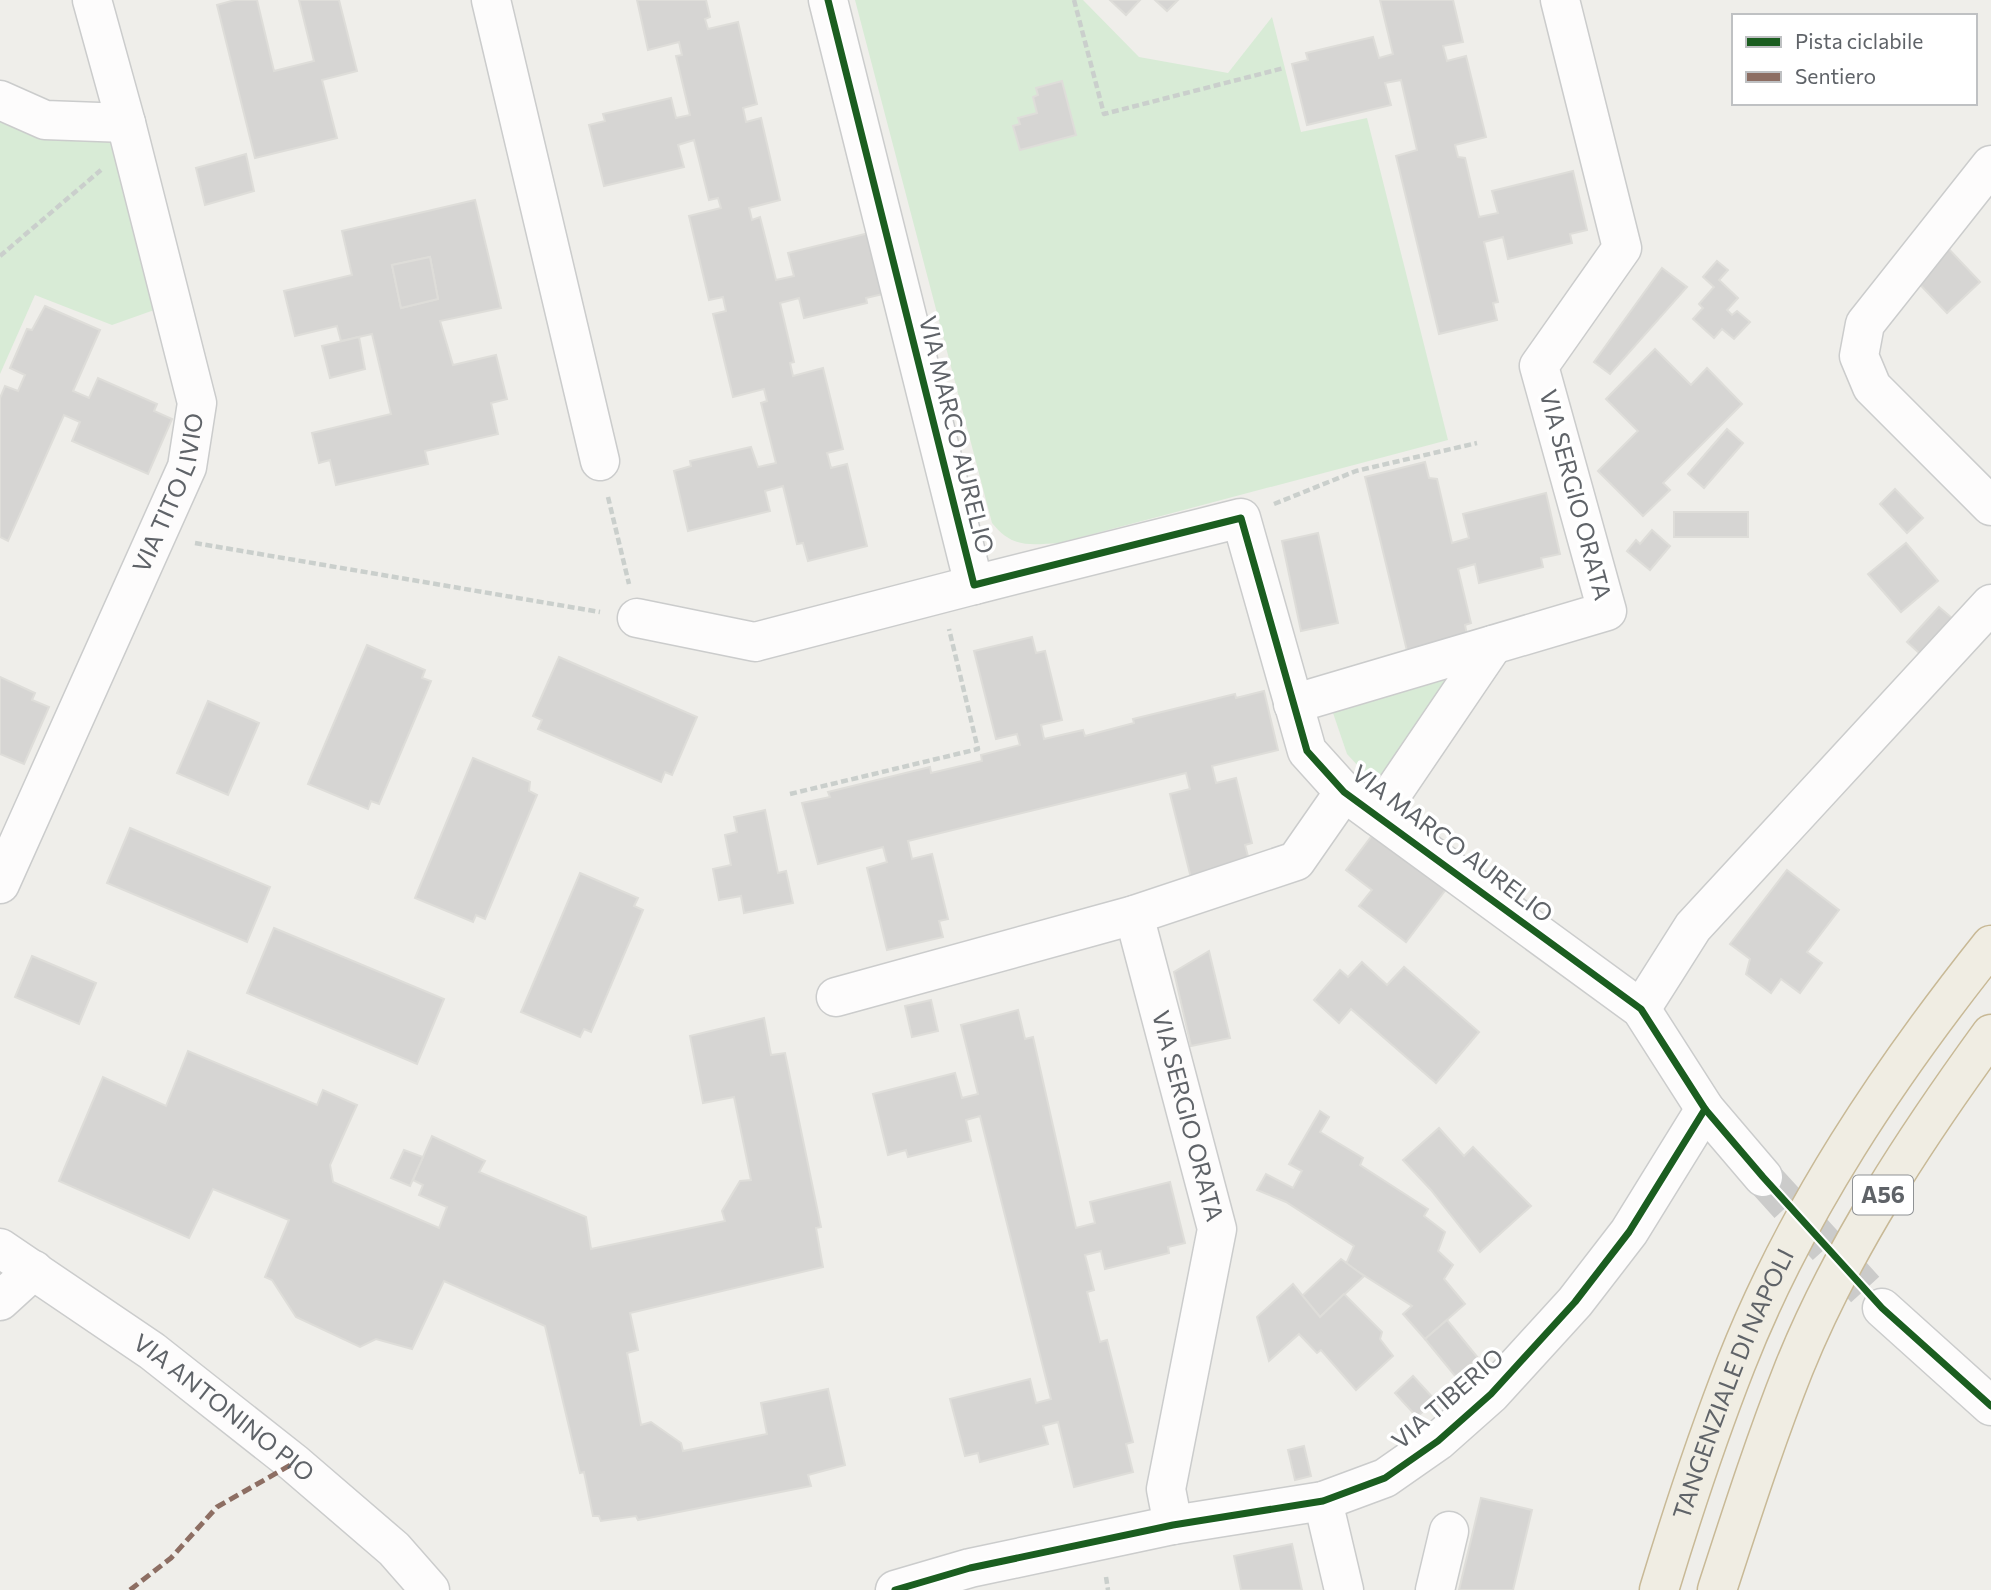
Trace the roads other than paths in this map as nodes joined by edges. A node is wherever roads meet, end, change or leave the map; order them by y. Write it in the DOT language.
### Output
graph roads {
  1 [pos="92,0"];
  2 [pos="491,0"];
  3 [pos="828,0"];
  4 [pos="1560,0"];
  5 [pos="0,100"];
  6 [pos="129,134"];
  7 [pos="1991,165"];
  8 [pos="600,461"];
  9 [pos="1991,506"];
  10 [pos="957,589"];
  11 [pos="1991,604"];
  12 [pos="637,618"];
  13 [pos="1493,645"];
  14 [pos="1293,704"];
  15 [pos="1344,792"];
  16 [pos="1377,816"];
  17 [pos="0,884"];
  18 [pos="1134,915"];
  19 [pos="1991,945"];
  20 [pos="836,997"];
  21 [pos="1641,1009"];
  22 [pos="1991,1034"];
  23 [pos="1705,1109"];
  24 [pos="1763,1178"];
  25 [pos="0,1248"];
  26 [pos="34,1270"];
  27 [pos="0,1301"];
  28 [pos="1882,1308"];
  29 [pos="1991,1406"];
  30 [pos="1323,1501"];
  31 [pos="1174,1525"];
  32 [pos="1449,1531"];
  33 [pos="430,1590"];
  34 [pos="895,1590"];
  35 [pos="1344,1590"];
  36 [pos="1435,1590"];
  37 [pos="1659,1590"];
  38 [pos="1717,1590"];
  1 -- 6 [label="street, VIA TITO LIVIO"];
  2 -- 8 [label="street"];
  3 -- 10 [label="street, VIA MARCO AURELIO"];
  4 -- 13 [label="street, VIA SERGIO ORATA"];
  5 -- 6 [label="street"];
  6 -- 17 [label="street, VIA TITO LIVIO"];
  7 -- 9 [label="street"];
  10 -- 12 [label="street"];
  10 -- 14 [label="street, VIA MARCO AURELIO"];
  11 -- 21 [label="street"];
  13 -- 14 [label="street, VIA SERGIO ORATA"];
  13 -- 16 [label="street"];
  14 -- 15 [label="street, VIA MARCO AURELIO"];
  15 -- 16 [label="street, VIA MARCO AURELIO"];
  15 -- 18 [label="street"];
  16 -- 21 [label="street, VIA MARCO AURELIO"];
  18 -- 20 [label="street"];
  18 -- 31 [label="street, VIA SERGIO ORATA"];
  19 -- 37 [label="highway, TANGENZIALE DI NAPOLI / A56"];
  21 -- 23 [label="street, VIA MARCO AURELIO"];
  22 -- 38 [label="highway, TANGENZIALE DI NAPOLI / A56"];
  23 -- 24 [label="street, VIA MARCO AURELIO"];
  23 -- 30 [label="street, VIA TIBERIO"];
  25 -- 26 [label="street, VIA ANTONINO PIO"];
  26 -- 27 [label="street"];
  26 -- 33 [label="street, VIA ANTONINO PIO"];
  28 -- 29 [label="street"];
  30 -- 31 [label="street, VIA TIBERIO"];
  30 -- 35 [label="street"];
  31 -- 34 [label="street, VIA TIBERIO"];
  32 -- 36 [label="street"];
}
